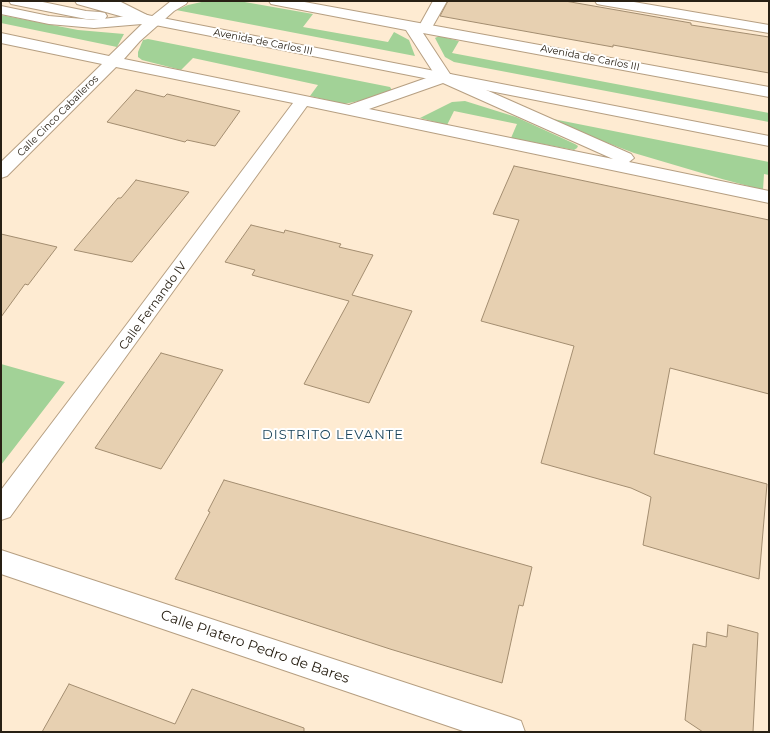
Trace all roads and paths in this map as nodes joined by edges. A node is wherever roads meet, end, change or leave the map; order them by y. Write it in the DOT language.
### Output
graph roads {
  1 [pos="16,1"];
  2 [pos="82,1"];
  3 [pos="108,1"];
  4 [pos="181,1"];
  5 [pos="276,1"];
  6 [pos="440,1"];
  7 [pos="602,1"];
  8 [pos="1,10"];
  9 [pos="149,20"];
  10 [pos="418,26"];
  11 [pos="769,29"];
  12 [pos="1,38"];
  13 [pos="114,60"];
  14 [pos="444,77"];
  15 [pos="769,92"];
  16 [pos="303,101"];
  17 [pos="349,110"];
  18 [pos="769,141"];
  19 [pos="4,167"];
  20 [pos="662,175"];
  21 [pos="769,197"];
  22 [pos="1,509"];
  23 [pos="1,562"];
  24 [pos="510,732"];
  1 -- 9 [label="street, Avenida de Carlos III"];
  2 -- 9 [label="street, Avenida de Carlos III"];
  3 -- 9 [label="street, Avenida de Carlos III"];
  4 -- 9 [label="street"];
  5 -- 10 [label="street, Avenida de Carlos III"];
  6 -- 10 [label="street"];
  7 -- 11 [label="street"];
  8 -- 9 [label="street, Avenida de Carlos III"];
  9 -- 13 [label="street"];
  9 -- 14 [label="street, Avenida de Carlos III"];
  10 -- 14 [label="street"];
  10 -- 15 [label="street, Avenida de Carlos III"];
  12 -- 13 [label="street, Avenida de Carlos III"];
  13 -- 16 [label="street, Avenida de Carlos III"];
  13 -- 19 [label="street, Calle Cinco Caballeros"];
  14 -- 17 [label="street"];
  14 -- 18 [label="street, Avenida de Carlos III"];
  14 -- 20 [label="street, Avenida de Carlos III"];
  16 -- 17 [label="street, Avenida de Carlos III"];
  16 -- 22 [label="street, Calle Fernando IV"];
  17 -- 20 [label="street, Avenida de Carlos III"];
  20 -- 21 [label="street, Avenida de Carlos III"];
  23 -- 24 [label="street, Calle Platero Pedro de Bares"];
}
